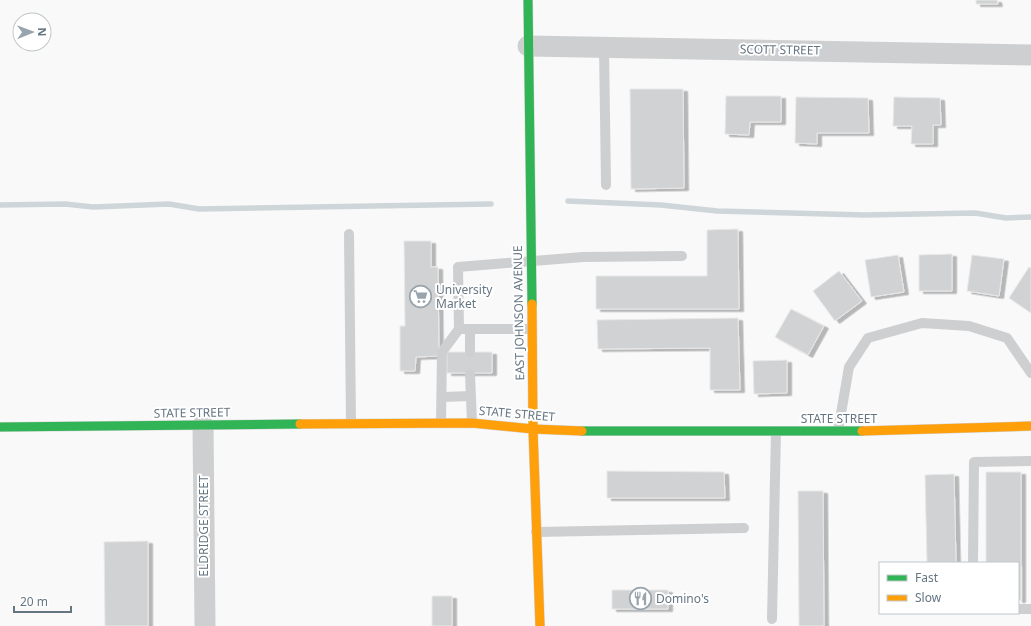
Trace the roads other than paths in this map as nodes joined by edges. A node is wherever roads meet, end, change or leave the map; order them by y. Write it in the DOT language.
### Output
graph roads {
  1 [pos="528,0"];
  2 [pos="528,46"];
  3 [pos="604,47"];
  4 [pos="1031,54"];
  5 [pos="606,185"];
  6 [pos="349,234"];
  7 [pos="682,256"];
  8 [pos="531,262"];
  9 [pos="459,329"];
  10 [pos="470,329"];
  11 [pos="531,329"];
  12 [pos="470,352"];
  13 [pos="1031,373"];
  14 [pos="470,374"];
  15 [pos="443,396"];
  16 [pos="470,396"];
  17 [pos="351,423"];
  18 [pos="442,423"];
  19 [pos="472,423"];
  20 [pos="203,426"];
  21 [pos="1031,426"];
  22 [pos="0,427"];
  23 [pos="533,429"];
  24 [pos="776,431"];
  25 [pos="838,431"];
  26 [pos="1031,461"];
  27 [pos="744,528"];
  28 [pos="536,532"];
  29 [pos="973,562"];
  30 [pos="1019,609"];
  31 [pos="1031,609"];
  32 [pos="772,619"];
  33 [pos="205,626"];
  34 [pos="540,626"];
  1 -- 2 [label="street, EAST JOHNSON AVENUE"];
  2 -- 3 [label="street, SCOTT STREET"];
  2 -- 8 [label="street, EAST JOHNSON AVENUE"];
  3 -- 4 [label="street, SCOTT STREET"];
  3 -- 5 [label="lane"];
  6 -- 17 [label="lane"];
  7 -- 8 [label="lane"];
  8 -- 9 [label="lane"];
  8 -- 11 [label="street, EAST JOHNSON AVENUE"];
  9 -- 10 [label="lane"];
  9 -- 15 [label="lane"];
  10 -- 11 [label="lane"];
  10 -- 12 [label="lane"];
  11 -- 23 [label="street, EAST JOHNSON AVENUE"];
  13 -- 25 [label="lane"];
  14 -- 16 [label="lane"];
  15 -- 16 [label="lane"];
  15 -- 18 [label="lane"];
  16 -- 19 [label="lane"];
  17 -- 18 [label="street, STATE STREET"];
  17 -- 20 [label="street, STATE STREET"];
  18 -- 19 [label="street, STATE STREET"];
  19 -- 23 [label="street, STATE STREET"];
  20 -- 22 [label="street, STATE STREET"];
  20 -- 33 [label="street, ELDRIDGE STREET"];
  21 -- 25 [label="street, STATE STREET"];
  23 -- 24 [label="street, STATE STREET"];
  23 -- 28 [label="street, EAST JOHNSON AVENUE"];
  24 -- 25 [label="street, STATE STREET"];
  24 -- 32 [label="lane"];
  26 -- 29 [label="lane"];
  27 -- 28 [label="lane"];
  28 -- 34 [label="street, EAST JOHNSON AVENUE"];
  30 -- 31 [label="lane"];
}
